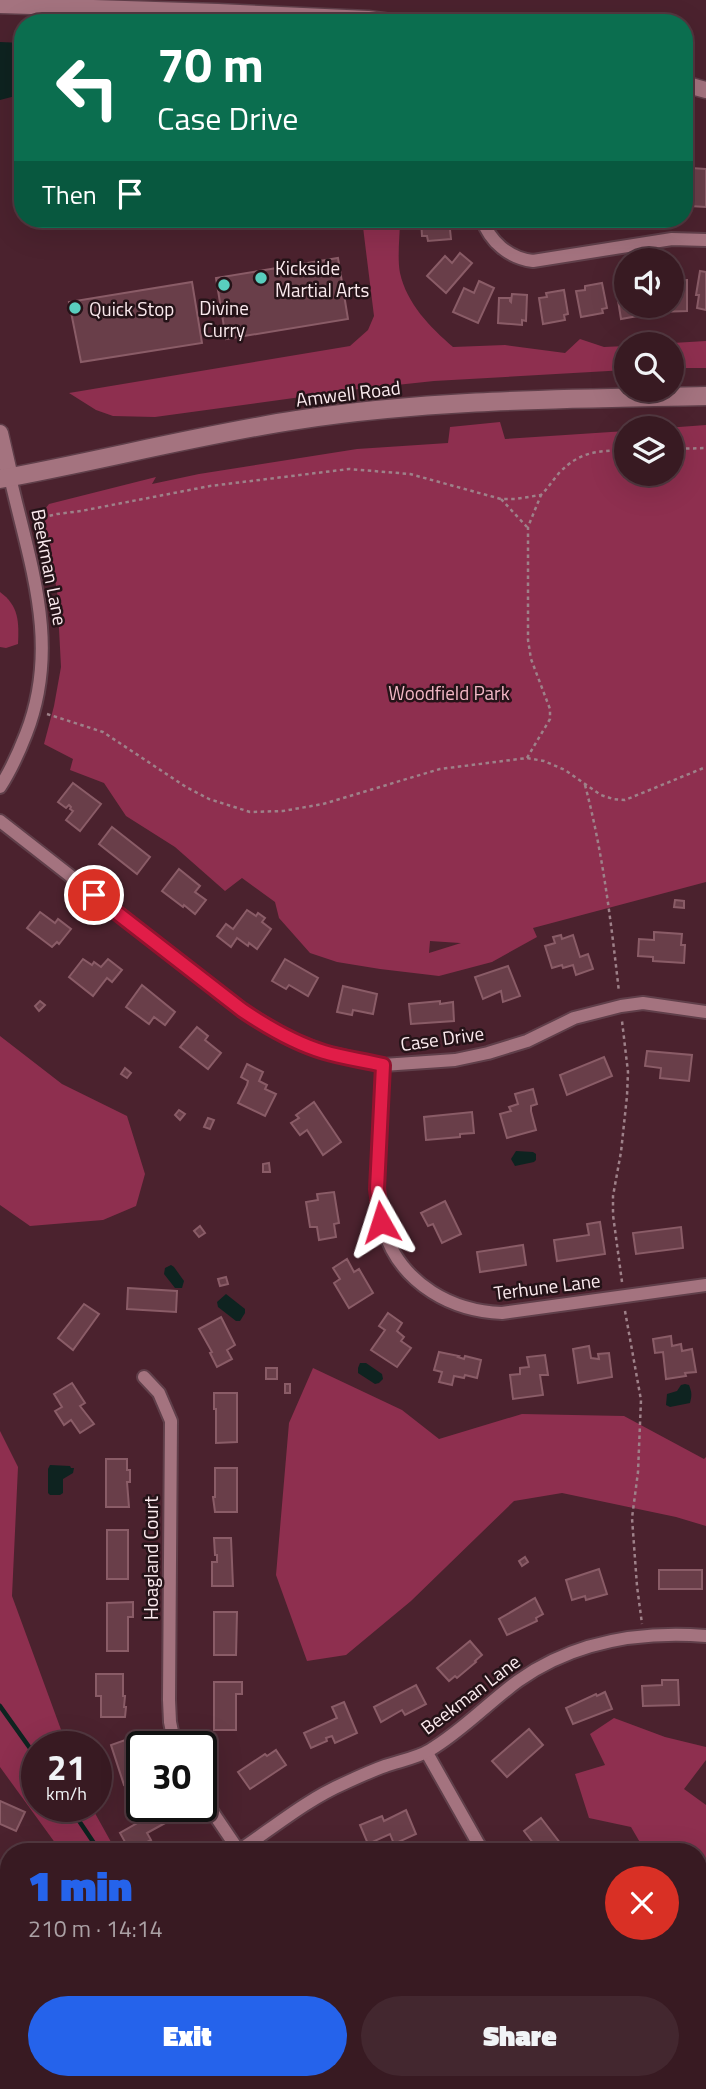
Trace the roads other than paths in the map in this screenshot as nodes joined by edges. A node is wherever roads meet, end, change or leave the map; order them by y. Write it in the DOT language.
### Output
graph roads {
  1 [pos="0,5"];
  2 [pos="261,14"];
  3 [pos="486,228"];
  4 [pos="706,240"];
  5 [pos="706,396"];
  6 [pos="0,433"];
  7 [pos="5,478"];
  8 [pos="0,787"];
  9 [pos="0,821"];
  10 [pos="706,1012"];
  11 [pos="383,1065"];
  12 [pos="706,1285"];
  13 [pos="145,1377"];
  14 [pos="706,1636"];
  15 [pos="172,1731"];
  16 [pos="427,1752"];
  17 [pos="217,1819"];
  18 [pos="233,1843"];
  19 [pos="250,1843"];
  20 [pos="478,1843"];
  1 -- 2 [label="street"];
  3 -- 4 [label="street"];
  5 -- 7 [label="main road, Amwell Road"];
  6 -- 7 [label="street, Beekman Lane"];
  7 -- 8 [label="street, Beekman Lane"];
  9 -- 11 [label="street, Case Drive"];
  10 -- 11 [label="street, Case Drive"];
  11 -- 12 [label="street, Terhune Lane"];
  13 -- 15 [label="street, Hoagland Court"];
  14 -- 16 [label="street, Beekman Lane"];
  16 -- 19 [label="street, Beekman Lane"];
  16 -- 20 [label="street"];
  17 -- 18 [label="street"];
}
